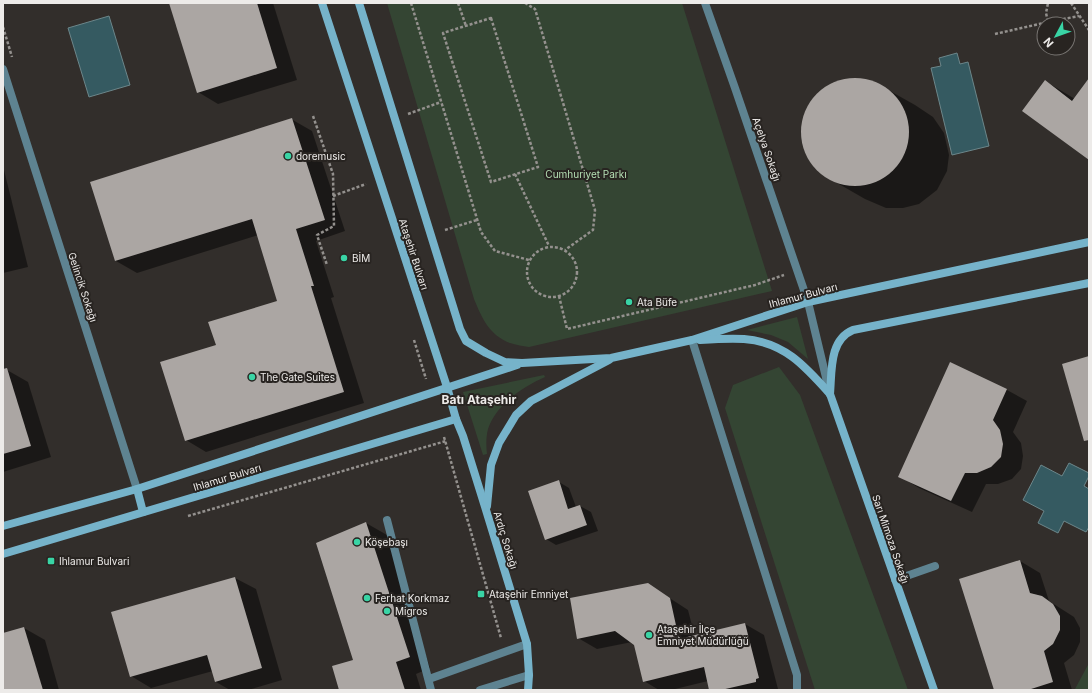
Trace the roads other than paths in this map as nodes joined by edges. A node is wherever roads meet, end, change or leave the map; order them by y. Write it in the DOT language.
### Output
graph roads {
  1 [pos="322,3"];
  2 [pos="359,3"];
  3 [pos="705,3"];
  4 [pos="3,69"];
  5 [pos="1089,242"];
  6 [pos="1089,283"];
  7 [pos="808,302"];
  8 [pos="692,340"];
  9 [pos="611,358"];
  10 [pos="522,363"];
  11 [pos="447,387"];
  12 [pos="830,394"];
  13 [pos="456,419"];
  14 [pos="137,489"];
  15 [pos="486,510"];
  16 [pos="143,512"];
  17 [pos="387,520"];
  18 [pos="3,526"];
  19 [pos="3,554"];
  20 [pos="935,566"];
  21 [pos="895,580"];
  22 [pos="527,644"];
  23 [pos="529,675"];
  24 [pos="429,679"];
  25 [pos="431,690"];
  26 [pos="480,690"];
  27 [pos="528,690"];
  28 [pos="797,690"];
  29 [pos="934,690"];
  1 -- 11 [label="main road, Ataşehir Bulvarı"];
  2 -- 10 [label="main road, Ataşehir Bulvarı"];
  3 -- 7 [label="street, Açelya Sokağı"];
  4 -- 14 [label="street, Gelincik Sokağı"];
  5 -- 7 [label="main road, Ihlamur Bulvarı"];
  6 -- 12 [label="main road"];
  7 -- 8 [label="main road, Ihlamur Bulvarı"];
  7 -- 12 [label="street, Açelya Sokağı"];
  8 -- 9 [label="main road, Ihlamur Bulvarı"];
  8 -- 12 [label="main road"];
  8 -- 28 [label="street"];
  9 -- 10 [label="main road, Ihlamur Bulvarı"];
  9 -- 15 [label="main road, Ardıç Sokağı"];
  10 -- 11 [label="main road, Ihlamur Bulvarı"];
  11 -- 13 [label="main road, Ataşehir Bulvarı"];
  11 -- 14 [label="main road, Ihlamur Bulvarı"];
  12 -- 21 [label="main road, Sarı Mimoza Sokağı"];
  13 -- 15 [label="main road, Ataşehir Bulvarı"];
  13 -- 16 [label="main road, Ihlamur Bulvarı"];
  14 -- 16 [label="main road, Gelincik Sokağı"];
  14 -- 18 [label="main road, Ihlamur Bulvarı"];
  15 -- 22 [label="main road, Ardıç Sokağı"];
  16 -- 19 [label="main road, Ihlamur Bulvarı"];
  17 -- 24 [label="street"];
  20 -- 21 [label="street"];
  21 -- 29 [label="main road, Sarı Mimoza Sokağı"];
  22 -- 23 [label="main road, Ardıç Sokağı"];
  22 -- 24 [label="street"];
  23 -- 26 [label="street"];
  23 -- 27 [label="main road, Ardıç Sokağı"];
  24 -- 25 [label="street"];
}
